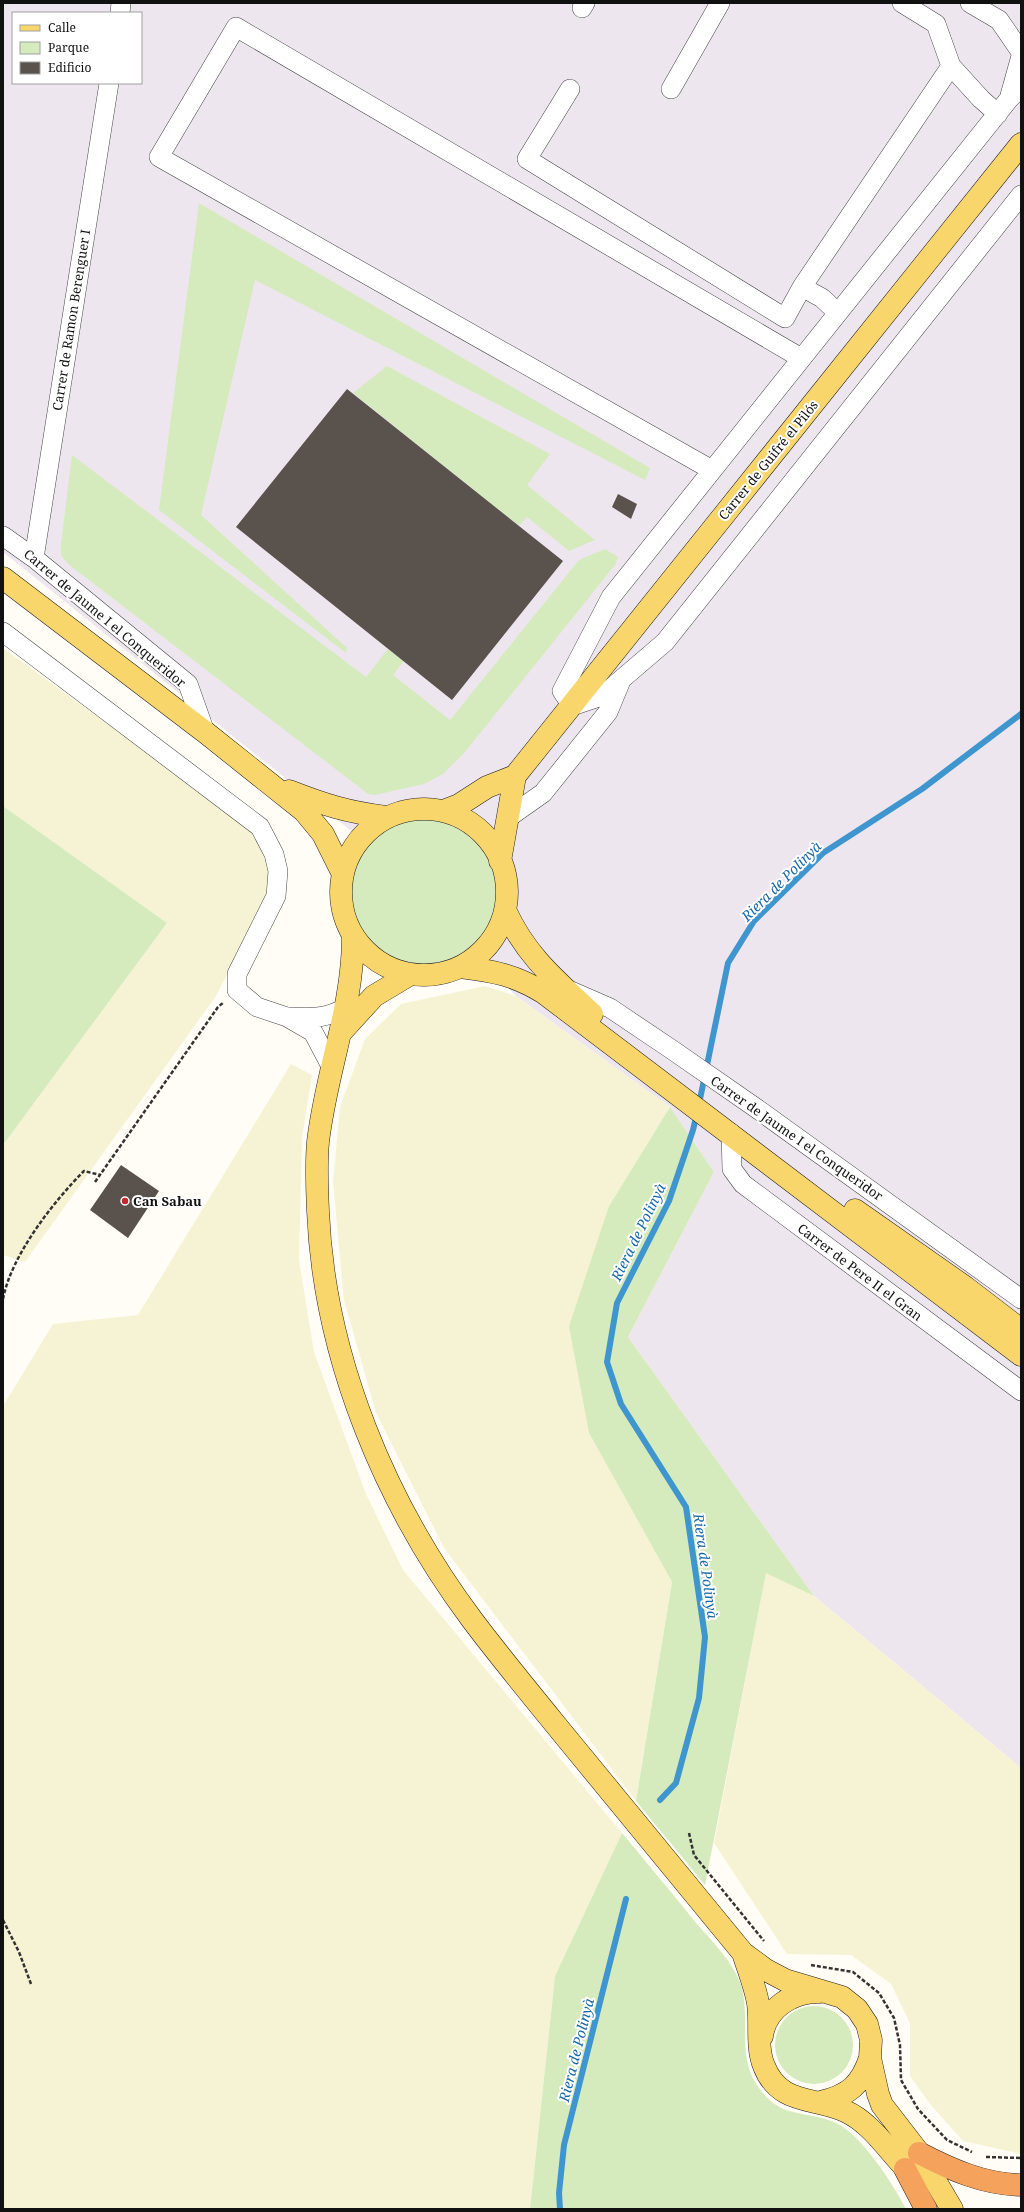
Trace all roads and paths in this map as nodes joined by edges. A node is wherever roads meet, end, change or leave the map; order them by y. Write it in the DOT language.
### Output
graph roads {
  1 [pos="720,3"];
  2 [pos="902,3"];
  3 [pos="970,3"];
  4 [pos="1021,52"];
  5 [pos="1021,56"];
  6 [pos="951,66"];
  7 [pos="108,84"];
  8 [pos="570,89"];
  9 [pos="670,89"];
  10 [pos="1009,100"];
  11 [pos="1021,144"];
  12 [pos="1021,195"];
  13 [pos="802,287"];
  14 [pos="838,313"];
  15 [pos="802,358"];
  16 [pos="712,470"];
  17 [pos="3,536"];
  18 [pos="34,558"];
  19 [pos="3,578"];
  20 [pos="3,632"];
  21 [pos="621,681"];
  22 [pos="572,706"];
  23 [pos="204,732"];
  24 [pos="515,776"];
  25 [pos="271,784"];
  26 [pos="446,810"];
  27 [pos="386,817"];
  28 [pos="509,817"];
  29 [pos="500,861"];
  30 [pos="341,870"];
  31 [pos="506,912"];
  32 [pos="353,937"];
  33 [pos="460,967"];
  34 [pos="409,975"];
  35 [pos="565,988"];
  36 [pos="237,990"];
  37 [pos="347,1007"];
  38 [pos="287,1017"];
  39 [pos="342,1031"];
  40 [pos="332,1068"];
  41 [pos="683,1092"];
  42 [pos="722,1123"];
  43 [pos="100,1175"];
  44 [pos="95,1182"];
  45 [pos="3,1299"];
  46 [pos="1021,1299"];
  47 [pos="1021,1330"];
  48 [pos="1021,1355"];
  49 [pos="1021,1391"];
  50 [pos="3,1920"];
  51 [pos="743,1953"];
  52 [pos="31,1984"];
  53 [pos="824,1991"];
  54 [pos="760,2047"];
  55 [pos="870,2058"];
  56 [pos="821,2102"];
  57 [pos="912,2161"];
  58 [pos="1021,2185"];
  59 [pos="950,2207"];
  60 [pos="926,2209"];
  1 -- 9 [label="street"];
  2 -- 6 [label="street"];
  3 -- 4 [label="street"];
  5 -- 10 [label="street"];
  6 -- 10 [label="street"];
  6 -- 13 [label="street"];
  7 -- 18 [label="street, Carrer de Ramon Berenguer I"];
  8 -- 13 [label="street"];
  10 -- 14 [label="street"];
  11 -- 22 [label="main road, Carrer de Guifré el Pilós"];
  12 -- 21 [label="street"];
  13 -- 14 [label="street"];
  14 -- 15 [label="street"];
  15 -- 16 [label="street"];
  15 -- 16 [label="street"];
  16 -- 22 [label="street"];
  17 -- 18 [label="street, Carrer de Jaume I el Conqueridor"];
  18 -- 23 [label="street, Carrer de Jaume I el Conqueridor"];
  19 -- 23 [label="main road"];
  20 -- 36 [label="street"];
  21 -- 22 [label="street"];
  21 -- 28 [label="street"];
  22 -- 24 [label="main road, Carrer de Guifré el Pilós"];
  23 -- 25 [label="main road"];
  24 -- 26 [label="main road, Carrer de Guifré el Pilós"];
  24 -- 28 [label="main road"];
  25 -- 27 [label="main road"];
  25 -- 30 [label="main road"];
  26 -- 27 [label="main road"];
  26 -- 29 [label="main road"];
  27 -- 30 [label="main road"];
  28 -- 29 [label="main road"];
  29 -- 31 [label="main road"];
  30 -- 32 [label="main road"];
  31 -- 33 [label="main road"];
  31 -- 35 [label="main road"];
  32 -- 34 [label="main road"];
  32 -- 37 [label="main road"];
  33 -- 34 [label="main road"];
  33 -- 41 [label="main road"];
  34 -- 39 [label="main road"];
  35 -- 41 [label="main road"];
  35 -- 46 [label="street, Carrer de Jaume I el Conqueridor"];
  36 -- 38 [label="street"];
  36 -- 43 [label="path"];
  37 -- 38 [label="street"];
  37 -- 39 [label="main road"];
  38 -- 40 [label="street"];
  39 -- 40 [label="main road"];
  40 -- 51 [label="main road"];
  41 -- 42 [label="main road"];
  42 -- 47 [label="main road"];
  42 -- 48 [label="main road"];
  42 -- 49 [label="street, Carrer de Pere II el Gran"];
  43 -- 44 [label="path"];
  43 -- 45 [label="path"];
  50 -- 52 [label="path"];
  51 -- 53 [label="main road"];
  51 -- 54 [label="main road"];
  53 -- 54 [label="main road"];
  53 -- 55 [label="main road"];
  54 -- 56 [label="main road"];
  55 -- 56 [label="main road"];
  55 -- 57 [label="main road"];
  56 -- 57 [label="main road"];
  57 -- 58 [label="highway"];
  57 -- 59 [label="main road"];
  57 -- 60 [label="highway"];
}
